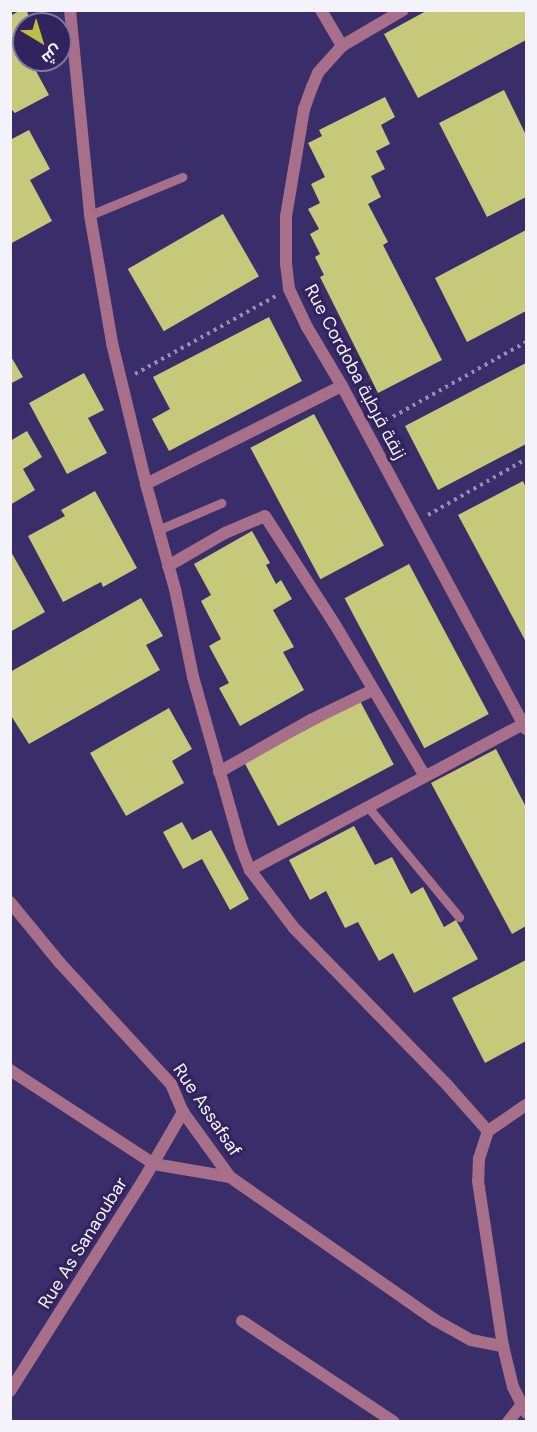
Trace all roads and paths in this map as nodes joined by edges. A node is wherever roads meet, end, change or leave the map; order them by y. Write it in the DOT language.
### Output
graph roads {
  1 [pos="70,10"];
  2 [pos="321,10"];
  3 [pos="403,10"];
  4 [pos="342,46"];
  5 [pos="182,177"];
  6 [pos="90,215"];
  7 [pos="290,289"];
  8 [pos="526,342"];
  9 [pos="123,381"];
  10 [pos="342,386"];
  11 [pos="367,432"];
  12 [pos="526,459"];
  13 [pos="146,484"];
  14 [pos="220,503"];
  15 [pos="414,522"];
  16 [pos="158,530"];
  17 [pos="168,566"];
  18 [pos="374,690"];
  19 [pos="525,726"];
  20 [pos="219,772"];
  21 [pos="425,776"];
  22 [pos="368,807"];
  23 [pos="250,870"];
  24 [pos="10,902"];
  25 [pos="459,916"];
  26 [pos="10,1070"];
  27 [pos="526,1105"];
  28 [pos="183,1112"];
  29 [pos="488,1131"];
  30 [pos="154,1164"];
  31 [pos="231,1177"];
  32 [pos="242,1321"];
  33 [pos="503,1346"];
  34 [pos="10,1391"];
  35 [pos="524,1409"];
  36 [pos="394,1422"];
  37 [pos="508,1422"];
  1 -- 6 [label="street"];
  2 -- 4 [label="street"];
  3 -- 4 [label="street, Rue Cordoba زنقة قرطبة"];
  4 -- 7 [label="street, Rue Cordoba زنقة قرطبة"];
  5 -- 6 [label="lane"];
  6 -- 9 [label="street"];
  7 -- 9 [label="path"];
  7 -- 10 [label="street, Rue Cordoba زنقة قرطبة"];
  8 -- 11 [label="path"];
  9 -- 13 [label="street"];
  10 -- 11 [label="street, Rue Cordoba زنقة قرطبة"];
  10 -- 13 [label="street"];
  11 -- 15 [label="street, Rue Cordoba زنقة قرطبة"];
  12 -- 15 [label="path"];
  13 -- 16 [label="street"];
  14 -- 16 [label="lane"];
  15 -- 19 [label="street, Rue Cordoba زنقة قرطبة"];
  16 -- 17 [label="street"];
  17 -- 18 [label="street"];
  17 -- 20 [label="street"];
  18 -- 20 [label="street"];
  18 -- 21 [label="street"];
  19 -- 21 [label="street"];
  20 -- 23 [label="street"];
  21 -- 22 [label="street"];
  22 -- 23 [label="street"];
  22 -- 25 [label="lane"];
  23 -- 29 [label="street"];
  24 -- 28 [label="street, Rue Assafsaf"];
  26 -- 30 [label="street"];
  27 -- 29 [label="street"];
  28 -- 30 [label="street, Rue As Sanaoubar"];
  28 -- 31 [label="street, Rue Assafsaf"];
  29 -- 33 [label="street"];
  30 -- 31 [label="street"];
  30 -- 34 [label="street, Rue As Sanaoubar"];
  31 -- 33 [label="street, Rue Assafsaf"];
  32 -- 36 [label="street"];
  33 -- 35 [label="street"];
  35 -- 37 [label="street"];
}
